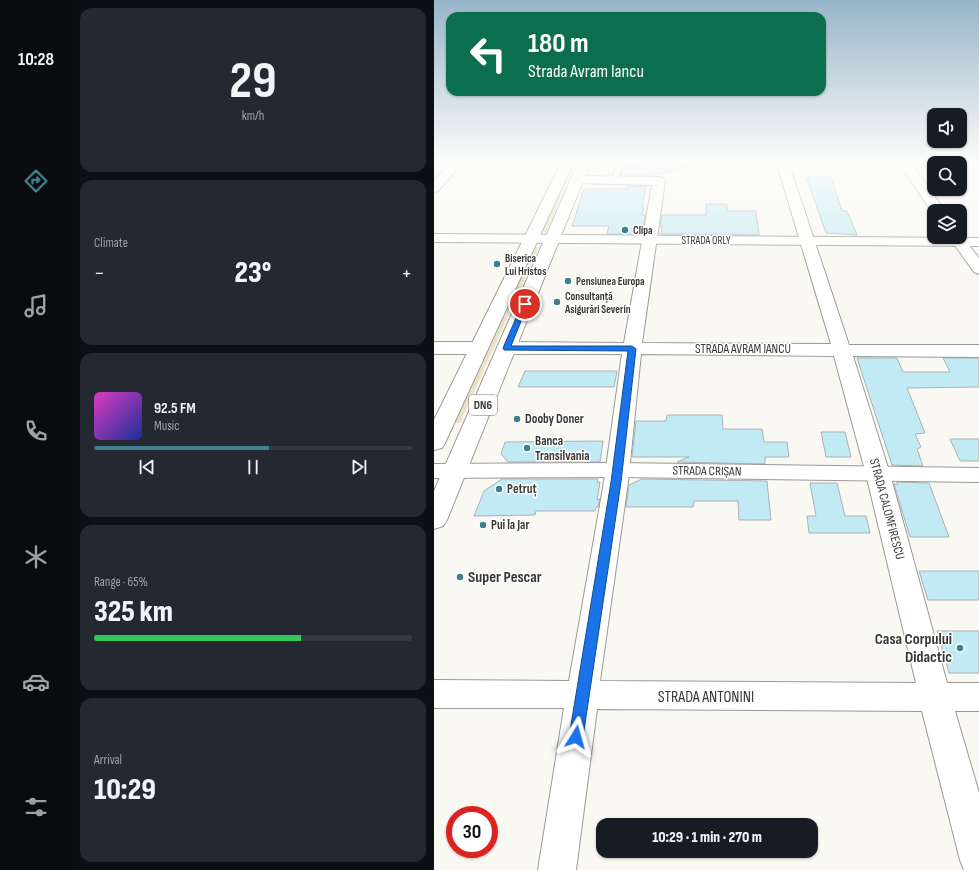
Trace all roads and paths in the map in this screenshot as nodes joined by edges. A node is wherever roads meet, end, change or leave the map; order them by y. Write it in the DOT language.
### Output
graph roads {
  1 [pos="549,202"];
  2 [pos="568,202"];
  3 [pos="656,202"];
  4 [pos="794,202"];
  5 [pos="434,238"];
  6 [pos="532,239"];
  7 [pos="553,239"];
  8 [pos="927,239"];
  9 [pos="649,240"];
  10 [pos="967,240"];
  11 [pos="806,241"];
  12 [pos="979,242"];
  13 [pos="961,244"];
  14 [pos="979,270"];
  15 [pos="434,348"];
  16 [pos="479,348"];
  17 [pos="506,348"];
  18 [pos="632,349"];
  19 [pos="842,350"];
  20 [pos="979,351"];
  21 [pos="434,443"];
  22 [pos="617,470"];
  23 [pos="444,471"];
  24 [pos="878,474"];
  25 [pos="979,475"];
  26 [pos="434,520"];
  27 [pos="434,694"];
  28 [pos="582,696"];
  29 [pos="935,697"];
  30 [pos="979,697"];
  31 [pos="979,860"];
  32 [pos="557,870"];
  1 -- 6 [label="street, DN6"];
  2 -- 7 [label="street, DN6"];
  3 -- 9 [label="street"];
  4 -- 11 [label="street, STRADA CALOMFIRESCU"];
  5 -- 6 [label="street, STRADA ORLY"];
  6 -- 7 [label="street, STRADA ORLY"];
  6 -- 16 [label="street, DN6"];
  7 -- 9 [label="street, STRADA ORLY"];
  7 -- 17 [label="street, DN6"];
  8 -- 11 [label="street, STRADA ORLY"];
  9 -- 11 [label="street, STRADA ORLY"];
  9 -- 18 [label="street"];
  10 -- 12 [label="street, STRADA ORLY"];
  11 -- 19 [label="street, STRADA CALOMFIRESCU"];
  13 -- 14 [label="street"];
  15 -- 16 [label="street"];
  16 -- 21 [label="street, DN6"];
  17 -- 18 [label="street, STRADA AVRAM IANCU"];
  17 -- 23 [label="street, DN6"];
  18 -- 19 [label="street, STRADA AVRAM IANCU"];
  18 -- 22 [label="street"];
  19 -- 20 [label="street, STRADA AVRAM IANCU"];
  19 -- 24 [label="street, STRADA CALOMFIRESCU"];
  22 -- 23 [label="street, STRADA CRIȘAN"];
  22 -- 24 [label="street, STRADA CRIȘAN"];
  22 -- 28 [label="street"];
  23 -- 26 [label="street, DN6"];
  24 -- 25 [label="street, STRADA CRIȘAN"];
  24 -- 29 [label="street, STRADA CALOMFIRESCU"];
  27 -- 28 [label="street, STRADA ANTONINI"];
  28 -- 29 [label="street, STRADA ANTONINI"];
  28 -- 32 [label="street"];
  29 -- 30 [label="street, STRADA ANTONINI"];
  29 -- 31 [label="street, STRADA CALOMFIRESCU"];
}
